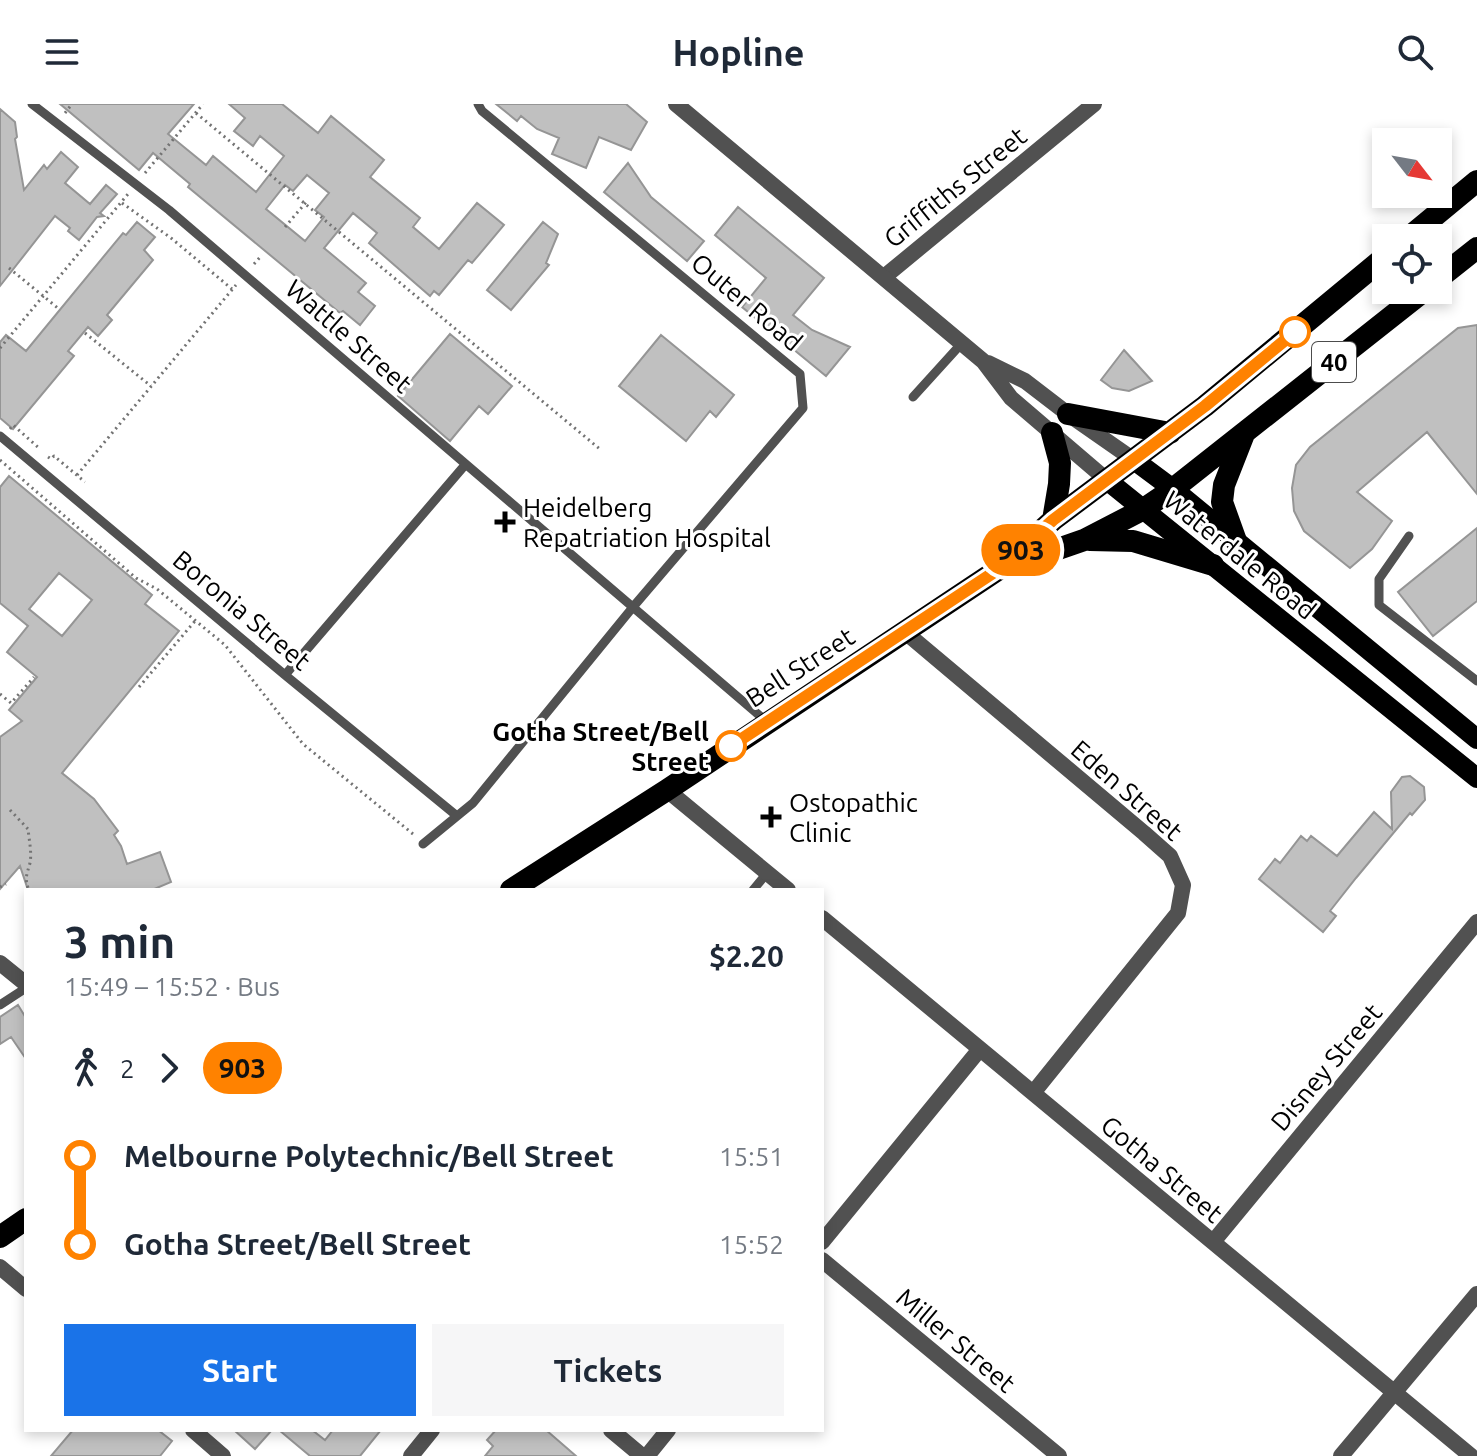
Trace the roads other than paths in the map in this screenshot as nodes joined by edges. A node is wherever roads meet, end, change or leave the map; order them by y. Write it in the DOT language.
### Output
graph roads {
  1 [pos="32,104"];
  2 [pos="478,104"];
  3 [pos="676,104"];
  4 [pos="1094,104"];
  5 [pos="1477,181"];
  6 [pos="1425,224"];
  7 [pos="1477,248"];
  8 [pos="1372,268"];
  9 [pos="1452,268"];
  10 [pos="884,277"];
  11 [pos="1407,304"];
  12 [pos="962,343"];
  13 [pos="983,361"];
  14 [pos="913,397"];
  15 [pos="1068,414"];
  16 [pos="1052,433"];
  17 [pos="1170,433"];
  18 [pos="1244,433"];
  19 [pos="0,436"];
  20 [pos="1134,460"];
  21 [pos="465,465"];
  22 [pos="1108,481"];
  23 [pos="1173,489"];
  24 [pos="1142,510"];
  25 [pos="1053,520"];
  26 [pos="1409,536"];
  27 [pos="1084,540"];
  28 [pos="1236,541"];
  29 [pos="1213,565"];
  30 [pos="999,569"];
  31 [pos="633,607"];
  32 [pos="905,632"];
  33 [pos="285,675"];
  34 [pos="1477,681"];
  35 [pos="767,722"];
  36 [pos="1477,739"];
  37 [pos="1477,778"];
  38 [pos="667,790"];
  39 [pos="457,816"];
  40 [pos="423,844"];
  41 [pos="767,873"];
  42 [pos="514,888"];
  43 [pos="755,888"];
  44 [pos="786,888"];
  45 [pos="824,920"];
  46 [pos="1477,922"];
  47 [pos="0,963"];
  48 [pos="24,984"];
  49 [pos="24,987"];
  50 [pos="0,1005"];
  51 [pos="980,1049"];
  52 [pos="1033,1093"];
  53 [pos="24,1220"];
  54 [pos="0,1237"];
  55 [pos="824,1240"];
  56 [pos="1213,1242"];
  57 [pos="824,1262"];
  58 [pos="0,1267"];
  59 [pos="24,1287"];
  60 [pos="1477,1294"];
  61 [pos="1394,1392"];
  62 [pos="195,1432"];
  63 [pos="430,1432"];
  64 [pos="614,1432"];
  65 [pos="666,1432"];
  66 [pos="223,1456"];
  67 [pos="411,1456"];
  68 [pos="645,1456"];
  69 [pos="1059,1456"];
  70 [pos="1341,1456"];
  71 [pos="1471,1456"];
  1 -- 21 [label="lane, Wattle Street"];
  2 -- 31 [label="lane, Outer Road"];
  3 -- 10 [label="street, Waterdale Road"];
  4 -- 10 [label="street, Griffiths Street"];
  5 -- 6 [label="highway"];
  7 -- 9 [label="highway"];
  8 -- 17 [label="highway, Bell Street / 40"];
  10 -- 12 [label="street, Waterdale Road"];
  11 -- 18 [label="highway, Bell Street / 40"];
  12 -- 13 [label="street, Waterdale Road"];
  12 -- 14 [label="lane"];
  13 -- 15 [label="street, Waterdale Road"];
  13 -- 16 [label="street, Waterdale Road"];
  15 -- 17 [label="highway"];
  15 -- 20 [label="street, Waterdale Road"];
  16 -- 22 [label="street, Waterdale Road"];
  16 -- 25 [label="highway"];
  17 -- 20 [label="highway, Bell Street / 40"];
  18 -- 23 [label="highway, Bell Street / 40"];
  18 -- 28 [label="highway"];
  19 -- 33 [label="lane, Boronia Street"];
  20 -- 22 [label="highway, Bell Street / 40"];
  20 -- 23 [label="main road, Waterdale Road"];
  21 -- 31 [label="lane, Wattle Street"];
  21 -- 33 [label="lane"];
  22 -- 24 [label="main road, Waterdale Road"];
  22 -- 25 [label="highway, Bell Street / 40"];
  23 -- 24 [label="highway, Bell Street / 40"];
  23 -- 28 [label="main road, Waterdale Road"];
  24 -- 27 [label="highway, Bell Street / 40"];
  24 -- 29 [label="main road, Waterdale Road"];
  25 -- 30 [label="highway, Bell Street / 40"];
  26 -- 34 [label="lane"];
  27 -- 29 [label="highway"];
  27 -- 30 [label="highway, Bell Street / 40"];
  28 -- 36 [label="main road, Waterdale Road"];
  29 -- 37 [label="main road, Waterdale Road"];
  30 -- 32 [label="highway, Bell Street / 40"];
  31 -- 35 [label="lane, Wattle Street"];
  31 -- 39 [label="lane, Outer Road"];
  32 -- 35 [label="highway, Bell Street / 40"];
  32 -- 52 [label="street, Eden Street"];
  33 -- 39 [label="lane, Boronia Street"];
  35 -- 38 [label="highway, Bell Street / 40"];
  38 -- 41 [label="street"];
  38 -- 42 [label="highway, Bell Street / 40"];
  39 -- 40 [label="lane, Outer Road"];
  41 -- 43 [label="lane"];
  41 -- 44 [label="street"];
  45 -- 51 [label="street, Gotha Street"];
  46 -- 56 [label="street, Disney Street"];
  47 -- 48 [label="street"];
  49 -- 50 [label="lane"];
  51 -- 52 [label="street, Gotha Street"];
  51 -- 55 [label="street"];
  52 -- 56 [label="street, Gotha Street"];
  53 -- 54 [label="highway"];
  56 -- 61 [label="street, Gotha Street"];
  57 -- 69 [label="street, Miller Street"];
  58 -- 59 [label="street"];
  60 -- 61 [label="street"];
  61 -- 70 [label="street"];
  61 -- 71 [label="street, Gotha Street"];
  62 -- 66 [label="street"];
  63 -- 67 [label="street"];
  64 -- 68 [label="street"];
  65 -- 68 [label="street"];
}
